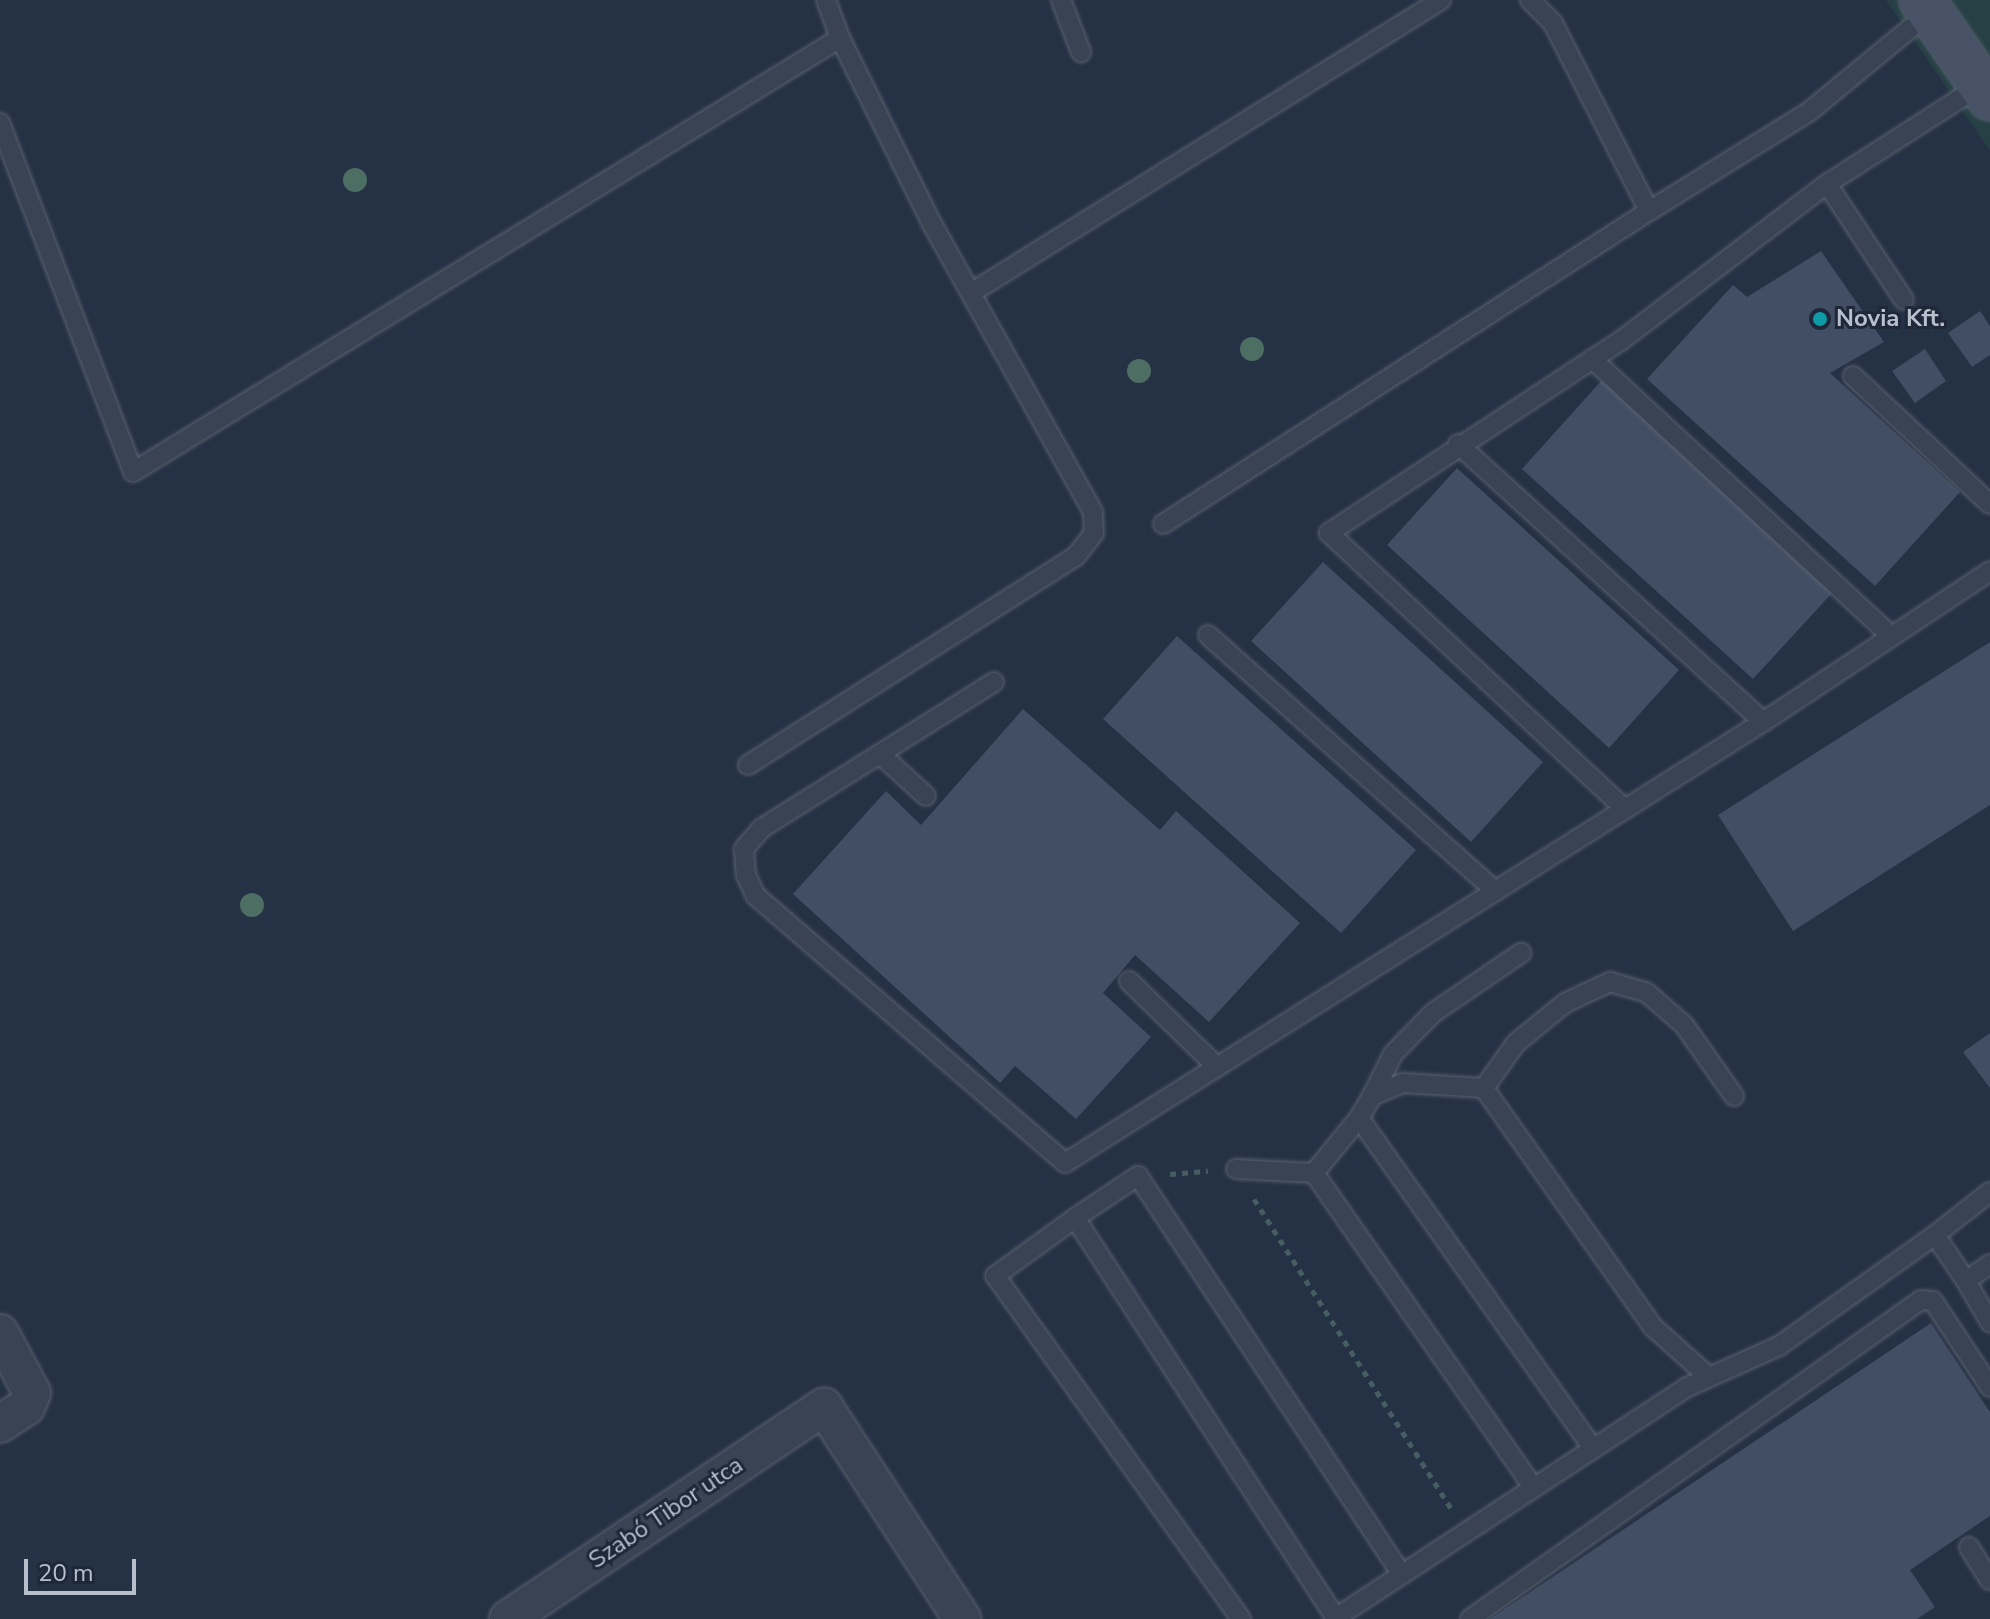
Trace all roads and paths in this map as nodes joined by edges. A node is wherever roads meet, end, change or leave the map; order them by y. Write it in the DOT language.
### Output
graph roads {
  1 [pos="826,0"];
  2 [pos="1061,0"];
  3 [pos="1441,0"];
  4 [pos="1530,0"];
  5 [pos="1926,6"];
  6 [pos="840,38"];
  7 [pos="1081,52"];
  8 [pos="1985,92"];
  9 [pos="0,123"];
  10 [pos="1827,184"];
  11 [pos="1649,211"];
  12 [pos="971,293"];
  13 [pos="1904,300"];
  14 [pos="1592,359"];
  15 [pos="1853,376"];
  16 [pos="1458,444"];
  17 [pos="1990,504"];
  18 [pos="1163,524"];
  19 [pos="1990,571"];
  20 [pos="1208,635"];
  21 [pos="1890,635"];
  22 [pos="994,682"];
  23 [pos="1763,722"];
  24 [pos="880,754"];
  25 [pos="748,765"];
  26 [pos="926,796"];
  27 [pos="1625,809"];
  28 [pos="1495,891"];
  29 [pos="1521,953"];
  30 [pos="1129,981"];
  31 [pos="1217,1067"];
  32 [pos="1484,1088"];
  33 [pos="1372,1096"];
  34 [pos="1734,1096"];
  35 [pos="1359,1118"];
  36 [pos="1236,1169"];
  37 [pos="1314,1173"];
  38 [pos="1138,1176"];
  39 [pos="1990,1192"];
  40 [pos="1075,1218"];
  41 [pos="1935,1235"];
  42 [pos="1990,1264"];
  43 [pos="1966,1281"];
  44 [pos="1990,1322"];
  45 [pos="0,1333"];
  46 [pos="1709,1377"];
  47 [pos="1990,1387"];
  48 [pos="0,1424"];
  49 [pos="1593,1449"];
  50 [pos="1534,1488"];
  51 [pos="1467,1532"];
  52 [pos="1969,1547"];
  53 [pos="1402,1575"];
  54 [pos="1990,1580"];
  55 [pos="1335,1618"];
  56 [pos="508,1619"];
  57 [pos="962,1619"];
  58 [pos="1241,1619"];
  59 [pos="1470,1619"];
  1 -- 6 [label="lane"];
  2 -- 7 [label="lane"];
  3 -- 12 [label="lane"];
  4 -- 11 [label="lane"];
  5 -- 8 [label="main road"];
  5 -- 11 [label="lane"];
  6 -- 9 [label="lane"];
  6 -- 12 [label="lane"];
  8 -- 10 [label="lane"];
  10 -- 13 [label="lane"];
  10 -- 14 [label="lane"];
  11 -- 18 [label="lane"];
  12 -- 25 [label="lane"];
  14 -- 16 [label="lane"];
  14 -- 21 [label="lane"];
  15 -- 17 [label="lane"];
  16 -- 23 [label="lane"];
  16 -- 27 [label="lane"];
  19 -- 21 [label="lane"];
  20 -- 28 [label="lane"];
  21 -- 23 [label="lane"];
  22 -- 24 [label="lane"];
  23 -- 27 [label="lane"];
  24 -- 26 [label="lane"];
  24 -- 31 [label="lane"];
  27 -- 28 [label="lane"];
  28 -- 31 [label="lane"];
  29 -- 33 [label="lane"];
  30 -- 31 [label="lane"];
  32 -- 33 [label="lane"];
  32 -- 34 [label="lane"];
  32 -- 46 [label="lane"];
  33 -- 35 [label="lane"];
  35 -- 37 [label="lane"];
  35 -- 49 [label="lane"];
  36 -- 37 [label="lane"];
  36 -- 38 [label="path"];
  36 -- 51 [label="path"];
  37 -- 50 [label="lane"];
  38 -- 40 [label="lane"];
  38 -- 53 [label="lane"];
  39 -- 41 [label="lane"];
  40 -- 55 [label="lane"];
  40 -- 58 [label="lane"];
  41 -- 43 [label="lane"];
  41 -- 46 [label="lane"];
  42 -- 43 [label="lane"];
  43 -- 44 [label="lane"];
  45 -- 48 [label="street"];
  46 -- 49 [label="lane"];
  47 -- 59 [label="lane"];
  49 -- 50 [label="lane"];
  50 -- 51 [label="lane"];
  51 -- 53 [label="lane"];
  52 -- 54 [label="lane"];
  53 -- 55 [label="lane"];
  56 -- 57 [label="street, Szabó Tibor utca"];
}
